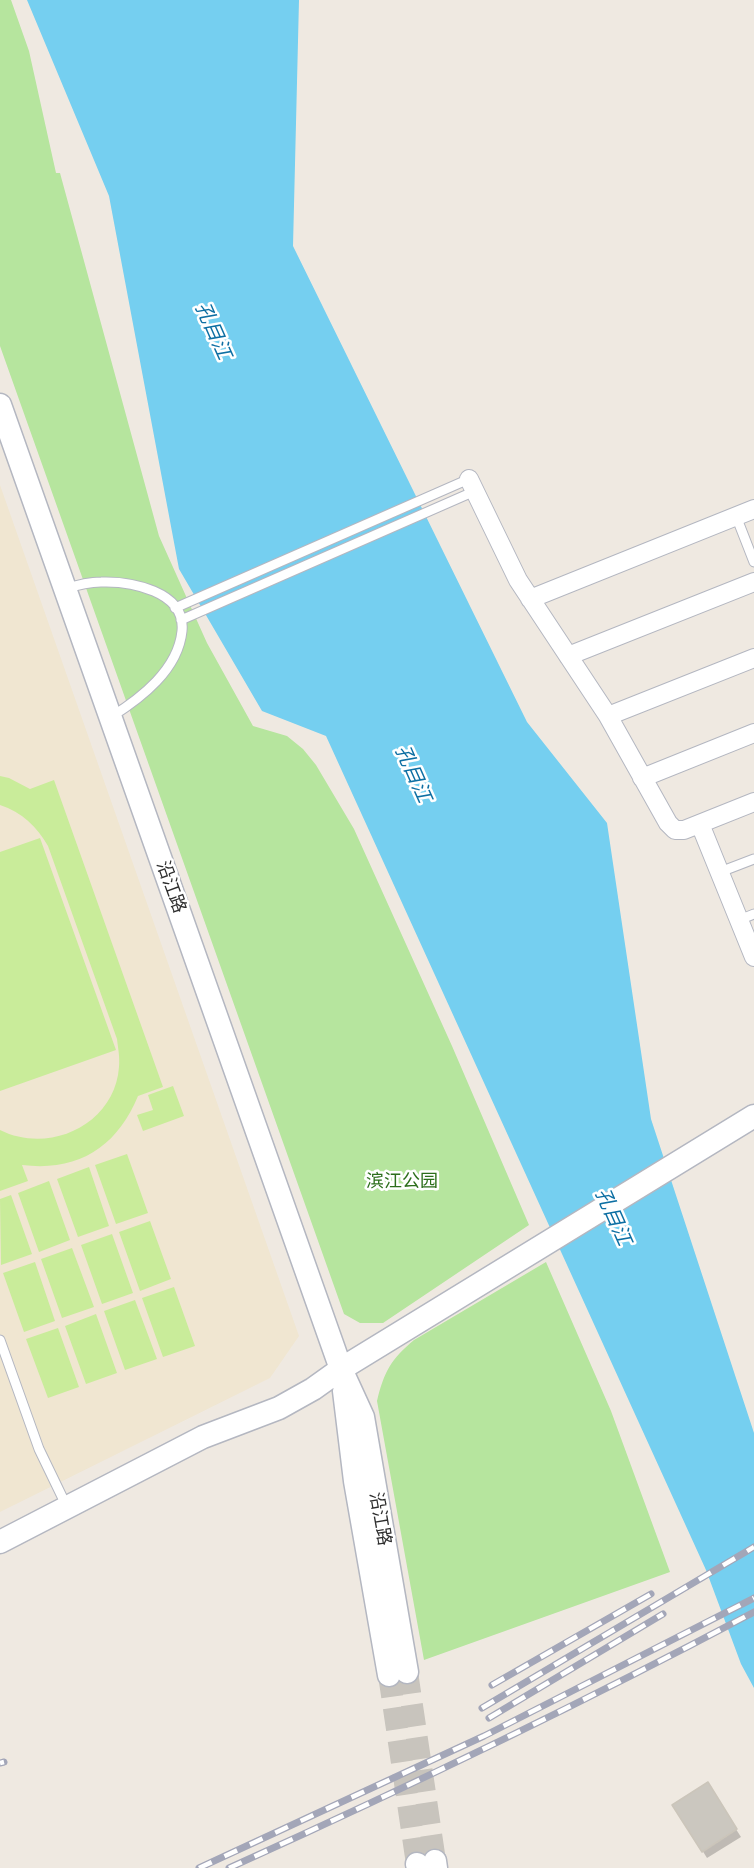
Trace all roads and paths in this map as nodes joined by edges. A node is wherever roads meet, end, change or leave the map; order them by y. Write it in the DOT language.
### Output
graph roads {
  1 [pos="0,405"];
  2 [pos="472,485"];
  3 [pos="754,509"];
  4 [pos="736,516"];
  5 [pos="754,562"];
  6 [pos="754,582"];
  7 [pos="65,589"];
  8 [pos="530,598"];
  9 [pos="175,608"];
  10 [pos="181,620"];
  11 [pos="568,656"];
  12 [pos="754,658"];
  13 [pos="608,716"];
  14 [pos="111,717"];
  15 [pos="754,733"];
  16 [pos="642,778"];
  17 [pos="754,802"];
  18 [pos="700,824"];
  19 [pos="754,859"];
  20 [pos="720,872"];
  21 [pos="747,917"];
  22 [pos="754,957"];
  23 [pos="754,1116"];
  24 [pos="0,1340"];
  25 [pos="341,1369"];
  26 [pos="67,1507"];
  27 [pos="0,1542"];
  28 [pos="398,1674"];
  1 -- 7 [label="street, 沿江路"];
  2 -- 8 [label="street"];
  2 -- 9 [label="lane"];
  2 -- 10 [label="lane"];
  3 -- 4 [label="street"];
  4 -- 5 [label="lane"];
  4 -- 8 [label="street"];
  6 -- 11 [label="street"];
  7 -- 9 [label="lane"];
  7 -- 14 [label="street, 沿江路"];
  8 -- 11 [label="street"];
  9 -- 10 [label="lane"];
  10 -- 14 [label="lane"];
  11 -- 13 [label="street"];
  12 -- 13 [label="street"];
  13 -- 16 [label="street"];
  14 -- 25 [label="street, 沿江路"];
  15 -- 16 [label="street"];
  16 -- 18 [label="street"];
  17 -- 18 [label="street"];
  18 -- 20 [label="street"];
  19 -- 20 [label="lane"];
  20 -- 21 [label="street"];
  21 -- 22 [label="street"];
  23 -- 25 [label="street"];
  24 -- 26 [label="lane"];
  25 -- 26 [label="street"];
  25 -- 28 [label="street, 沿江路"];
  26 -- 27 [label="street"];
}
